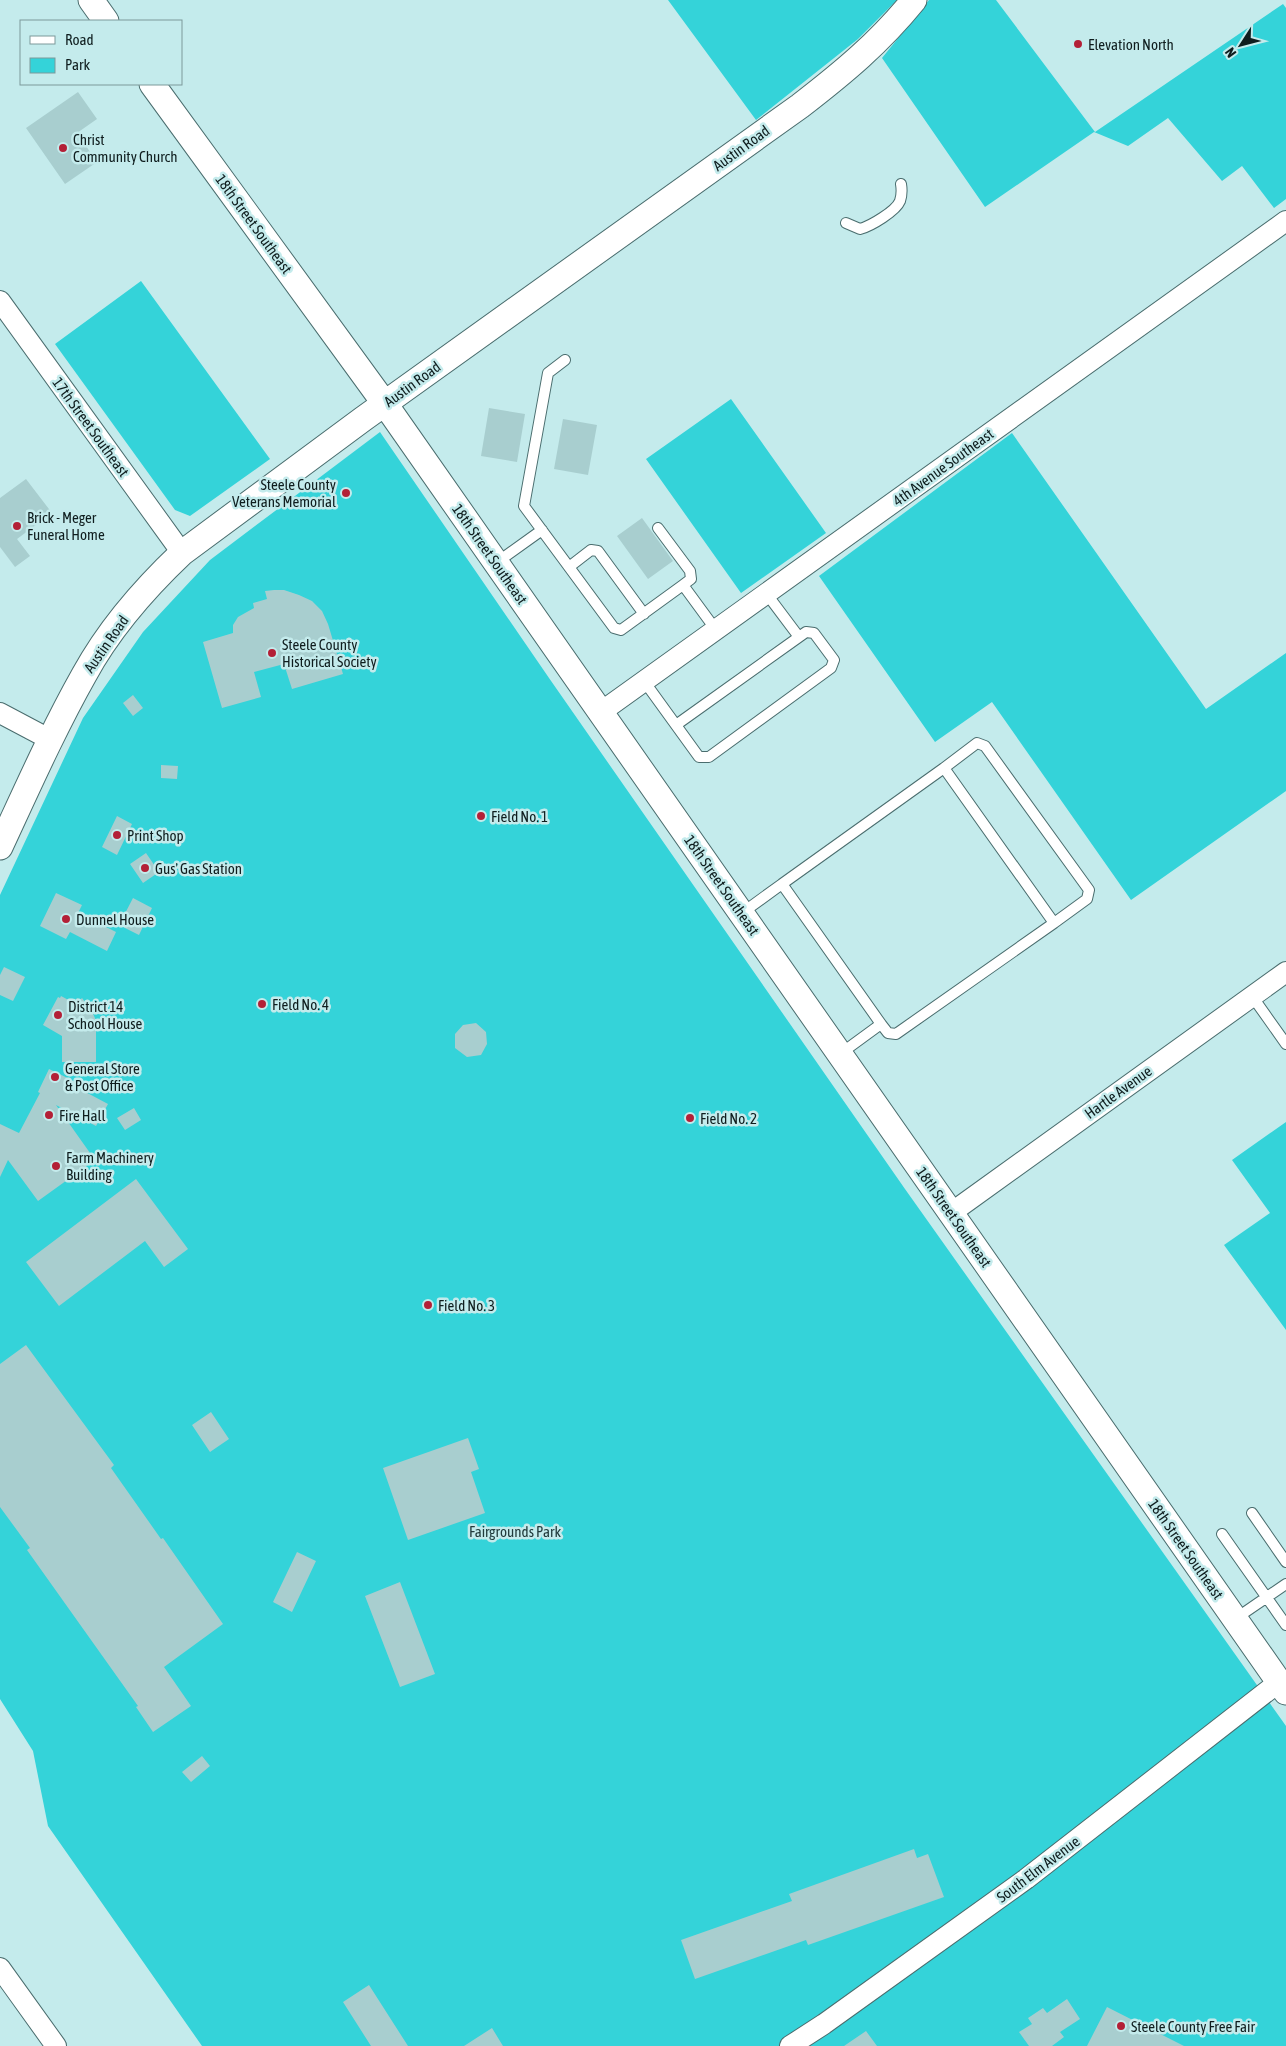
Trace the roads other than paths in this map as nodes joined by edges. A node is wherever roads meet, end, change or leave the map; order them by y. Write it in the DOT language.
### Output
graph roads {
  1 [pos="91,0"];
  2 [pos="914,0"];
  3 [pos="105,20"];
  4 [pos="153,85"];
  5 [pos="901,184"];
  6 [pos="1286,221"];
  7 [pos="846,223"];
  8 [pos="0,301"];
  9 [pos="565,360"];
  10 [pos="385,404"];
  11 [pos="658,528"];
  12 [pos="542,530"];
  13 [pos="182,553"];
  14 [pos="496,563"];
  15 [pos="569,567"];
  16 [pos="683,585"];
  17 [pos="766,593"];
  18 [pos="644,614"];
  19 [pos="716,630"];
  20 [pos="799,637"];
  21 [pos="644,681"];
  22 [pos="600,712"];
  23 [pos="0,713"];
  24 [pos="676,725"];
  25 [pos="51,740"];
  26 [pos="944,768"];
  27 [pos="0,847"];
  28 [pos="782,884"];
  29 [pos="742,913"];
  30 [pos="1054,923"];
  31 [pos="1286,972"];
  32 [pos="1252,996"];
  33 [pos="881,1024"];
  34 [pos="1286,1044"];
  35 [pos="840,1054"];
  36 [pos="951,1213"];
  37 [pos="1252,1513"];
  38 [pos="1222,1534"];
  39 [pos="1286,1562"];
  40 [pos="1286,1584"];
  41 [pos="1267,1597"];
  42 [pos="1235,1619"];
  43 [pos="1286,1625"];
  44 [pos="1282,1687"];
  45 [pos="0,1968"];
  46 [pos="56,2046"];
  47 [pos="790,2046"];
  1 -- 3 [label="street"];
  2 -- 10 [label="street, Austin Road"];
  4 -- 10 [label="street, 18th Street Southeast"];
  5 -- 7 [label="lane"];
  6 -- 17 [label="street, 4th Avenue Southeast"];
  8 -- 13 [label="street, 17th Street Southeast"];
  9 -- 12 [label="lane"];
  10 -- 13 [label="street, Austin Road"];
  10 -- 14 [label="street, 18th Street Southeast"];
  11 -- 16 [label="lane"];
  12 -- 14 [label="lane"];
  12 -- 15 [label="lane"];
  13 -- 25 [label="street, Austin Road"];
  14 -- 22 [label="street, 18th Street Southeast"];
  15 -- 18 [label="lane"];
  15 -- 18 [label="lane"];
  16 -- 18 [label="lane"];
  16 -- 19 [label="lane"];
  17 -- 19 [label="street, 4th Avenue Southeast"];
  17 -- 20 [label="lane"];
  19 -- 21 [label="street, 4th Avenue Southeast"];
  20 -- 24 [label="lane"];
  20 -- 24 [label="lane"];
  21 -- 22 [label="street, 4th Avenue Southeast"];
  21 -- 24 [label="lane"];
  22 -- 29 [label="street, 18th Street Southeast"];
  23 -- 25 [label="street"];
  25 -- 27 [label="street, Austin Road"];
  26 -- 28 [label="lane"];
  26 -- 30 [label="lane"];
  26 -- 30 [label="lane"];
  28 -- 29 [label="lane"];
  28 -- 33 [label="lane"];
  29 -- 35 [label="street, 18th Street Southeast"];
  30 -- 33 [label="lane"];
  31 -- 32 [label="street, Hartle Avenue"];
  32 -- 34 [label="lane"];
  32 -- 36 [label="street, Hartle Avenue"];
  33 -- 35 [label="lane"];
  35 -- 36 [label="street, 18th Street Southeast"];
  36 -- 42 [label="street, 18th Street Southeast"];
  37 -- 39 [label="lane"];
  38 -- 41 [label="lane"];
  40 -- 41 [label="lane"];
  41 -- 42 [label="lane"];
  41 -- 43 [label="lane"];
  42 -- 44 [label="street, 18th Street Southeast"];
  44 -- 47 [label="street, South Elm Avenue"];
  45 -- 46 [label="street"];
}
